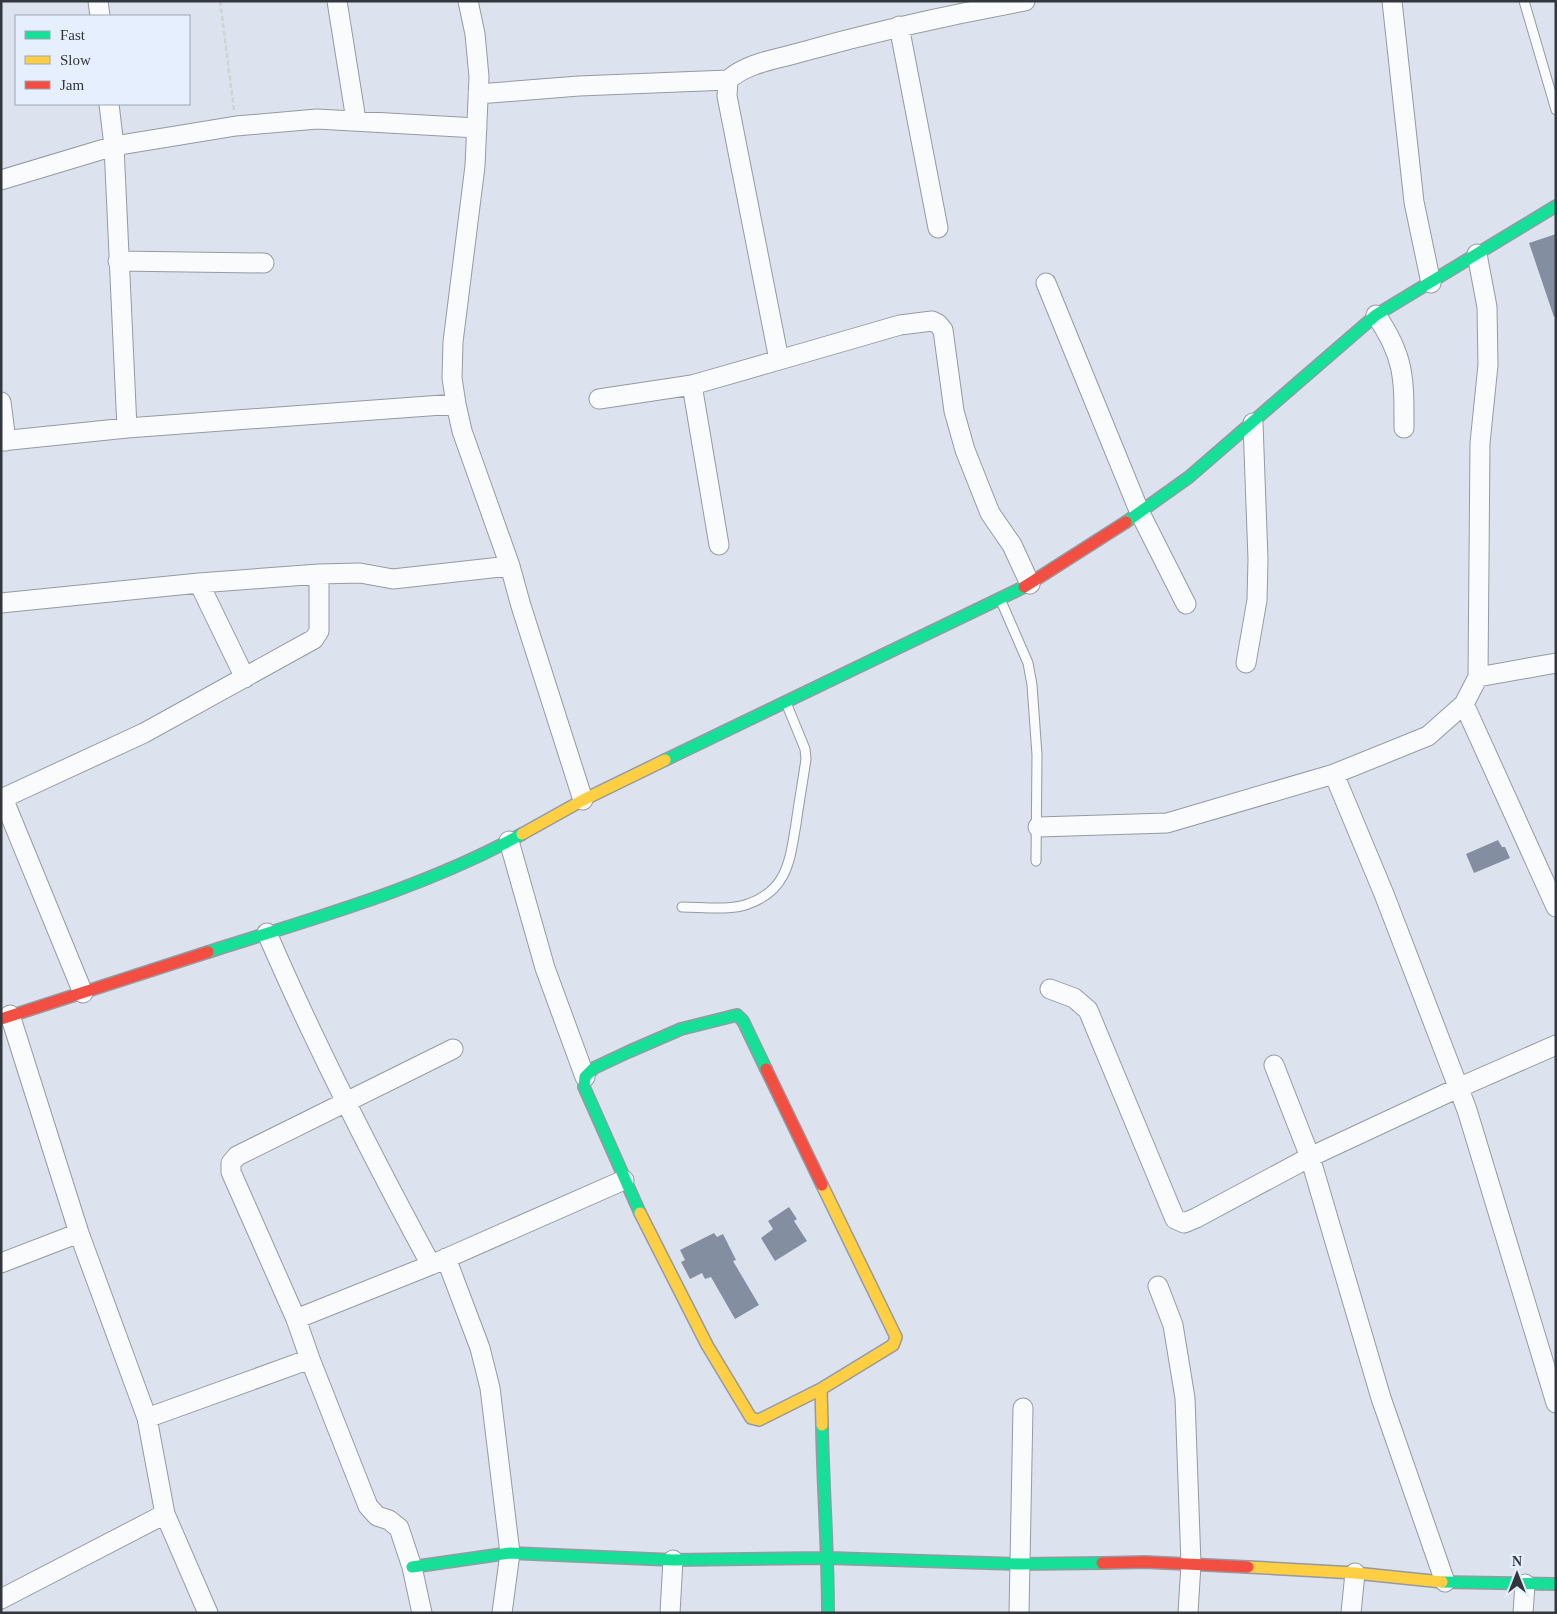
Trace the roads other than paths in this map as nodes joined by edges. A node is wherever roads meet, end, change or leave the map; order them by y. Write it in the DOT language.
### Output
graph roads {
  1 [pos="98,1"];
  2 [pos="337,1"];
  3 [pos="468,1"];
  4 [pos="1025,1"];
  5 [pos="1392,1"];
  6 [pos="1524,1"];
  7 [pos="100,15"];
  8 [pos="899,26"];
  9 [pos="728,80"];
  10 [pos="478,94"];
  11 [pos="109,105"];
  12 [pos="1556,110"];
  13 [pos="356,120"];
  14 [pos="477,128"];
  15 [pos="114,146"];
  16 [pos="1,180"];
  17 [pos="1556,206"];
  18 [pos="938,228"];
  19 [pos="1476,254"];
  20 [pos="118,261"];
  21 [pos="264,263"];
  22 [pos="1046,283"];
  23 [pos="1432,283"];
  24 [pos="1376,315"];
  25 [pos="779,360"];
  26 [pos="692,385"];
  27 [pos="599,399"];
  28 [pos="1,402"];
  29 [pos="456,404"];
  30 [pos="1253,423"];
  31 [pos="127,428"];
  32 [pos="1404,428"];
  33 [pos="4,441"];
  34 [pos="1140,513"];
  35 [pos="719,545"];
  36 [pos="510,566"];
  37 [pos="319,574"];
  38 [pos="199,583"];
  39 [pos="1030,584"];
  40 [pos="1000,598"];
  41 [pos="1,603"];
  42 [pos="1186,604"];
  43 [pos="1556,662"];
  44 [pos="1246,663"];
  45 [pos="1478,677"];
  46 [pos="245,678"];
  47 [pos="786,702"];
  48 [pos="1464,704"];
  49 [pos="1334,774"];
  50 [pos="2,798"];
  51 [pos="583,800"];
  52 [pos="1038,827"];
  53 [pos="509,841"];
  54 [pos="1036,861"];
  55 [pos="682,907"];
  56 [pos="1556,907"];
  57 [pos="267,933"];
  58 [pos="1050,989"];
  59 [pos="83,993"];
  60 [pos="5,1017"];
  61 [pos="1556,1045"];
  62 [pos="453,1048"];
  63 [pos="1274,1065"];
  64 [pos="584,1076"];
  65 [pos="1458,1088"];
  66 [pos="346,1103"];
  67 [pos="1310,1157"];
  68 [pos="624,1180"];
  69 [pos="79,1233"];
  70 [pos="439,1261"];
  71 [pos="1,1263"];
  72 [pos="1158,1286"];
  73 [pos="296,1319"];
  74 [pos="310,1359"];
  75 [pos="821,1389"];
  76 [pos="1556,1403"];
  77 [pos="1023,1408"];
  78 [pos="147,1418"];
  79 [pos="165,1514"];
  80 [pos="510,1553"];
  81 [pos="828,1558"];
  82 [pos="672,1560"];
  83 [pos="1020,1564"];
  84 [pos="1191,1564"];
  85 [pos="412,1567"];
  86 [pos="1354,1573"];
  87 [pos="1445,1582"];
  88 [pos="1525,1584"];
  89 [pos="1556,1584"];
  90 [pos="1,1599"];
  91 [pos="1,1604"];
  92 [pos="3,1613"];
  93 [pos="208,1613"];
  94 [pos="422,1613"];
  95 [pos="502,1613"];
  96 [pos="670,1613"];
  97 [pos="828,1613"];
  98 [pos="1019,1613"];
  99 [pos="1188,1613"];
  100 [pos="1351,1613"];
  101 [pos="1522,1613"];
  1 -- 7 [label="street"];
  2 -- 13 [label="street"];
  3 -- 10 [label="street"];
  4 -- 8 [label="street"];
  5 -- 23 [label="street"];
  6 -- 12 [label="lane"];
  8 -- 9 [label="street"];
  8 -- 18 [label="street"];
  9 -- 10 [label="street"];
  9 -- 25 [label="street"];
  10 -- 14 [label="street"];
  11 -- 15 [label="street"];
  13 -- 14 [label="street"];
  13 -- 15 [label="street"];
  14 -- 29 [label="street"];
  15 -- 16 [label="street"];
  15 -- 20 [label="street"];
  17 -- 19 [label="street"];
  19 -- 23 [label="street"];
  19 -- 45 [label="street"];
  20 -- 21 [label="street"];
  20 -- 31 [label="street"];
  22 -- 34 [label="street"];
  23 -- 24 [label="street"];
  24 -- 30 [label="street"];
  24 -- 32 [label="street"];
  25 -- 26 [label="street"];
  25 -- 39 [label="street"];
  26 -- 27 [label="street"];
  26 -- 35 [label="street"];
  28 -- 33 [label="street"];
  29 -- 31 [label="street"];
  29 -- 36 [label="street"];
  30 -- 34 [label="street"];
  30 -- 44 [label="street"];
  31 -- 33 [label="street"];
  34 -- 39 [label="street"];
  34 -- 42 [label="street"];
  36 -- 37 [label="street"];
  36 -- 51 [label="street"];
  37 -- 38 [label="street"];
  37 -- 46 [label="street"];
  38 -- 41 [label="street"];
  38 -- 46 [label="street"];
  39 -- 40 [label="street"];
  40 -- 47 [label="street"];
  40 -- 52 [label="lane"];
  43 -- 45 [label="street"];
  45 -- 48 [label="street"];
  46 -- 50 [label="street"];
  47 -- 51 [label="street"];
  47 -- 55 [label="lane"];
  48 -- 49 [label="street"];
  48 -- 56 [label="street"];
  49 -- 52 [label="street"];
  49 -- 65 [label="street"];
  50 -- 59 [label="street"];
  51 -- 53 [label="street"];
  52 -- 54 [label="lane"];
  53 -- 57 [label="street"];
  53 -- 64 [label="street"];
  57 -- 59 [label="street"];
  57 -- 66 [label="street"];
  58 -- 67 [label="street"];
  59 -- 60 [label="street"];
  60 -- 69 [label="street"];
  61 -- 65 [label="street"];
  62 -- 66 [label="street"];
  63 -- 67 [label="street"];
  64 -- 68 [label="street"];
  64 -- 75 [label="street"];
  65 -- 67 [label="street"];
  65 -- 76 [label="street"];
  66 -- 70 [label="street"];
  66 -- 73 [label="street"];
  67 -- 87 [label="street"];
  68 -- 70 [label="street"];
  68 -- 75 [label="street"];
  69 -- 71 [label="street"];
  69 -- 78 [label="street"];
  70 -- 73 [label="street"];
  70 -- 80 [label="street"];
  72 -- 84 [label="street"];
  73 -- 74 [label="street"];
  74 -- 78 [label="street"];
  74 -- 85 [label="street"];
  75 -- 81 [label="street"];
  77 -- 83 [label="street"];
  78 -- 79 [label="street"];
  79 -- 90 [label="street"];
  79 -- 93 [label="street"];
  80 -- 82 [label="street"];
  80 -- 85 [label="street"];
  80 -- 95 [label="street"];
  81 -- 82 [label="street"];
  81 -- 83 [label="street"];
  81 -- 97 [label="street"];
  82 -- 96 [label="street"];
  83 -- 84 [label="street"];
  83 -- 98 [label="street"];
  84 -- 86 [label="street"];
  84 -- 99 [label="street"];
  85 -- 94 [label="street"];
  86 -- 87 [label="street"];
  86 -- 100 [label="street"];
  87 -- 88 [label="street"];
  88 -- 89 [label="street"];
  88 -- 101 [label="street"];
  91 -- 92 [label="street"];
}
